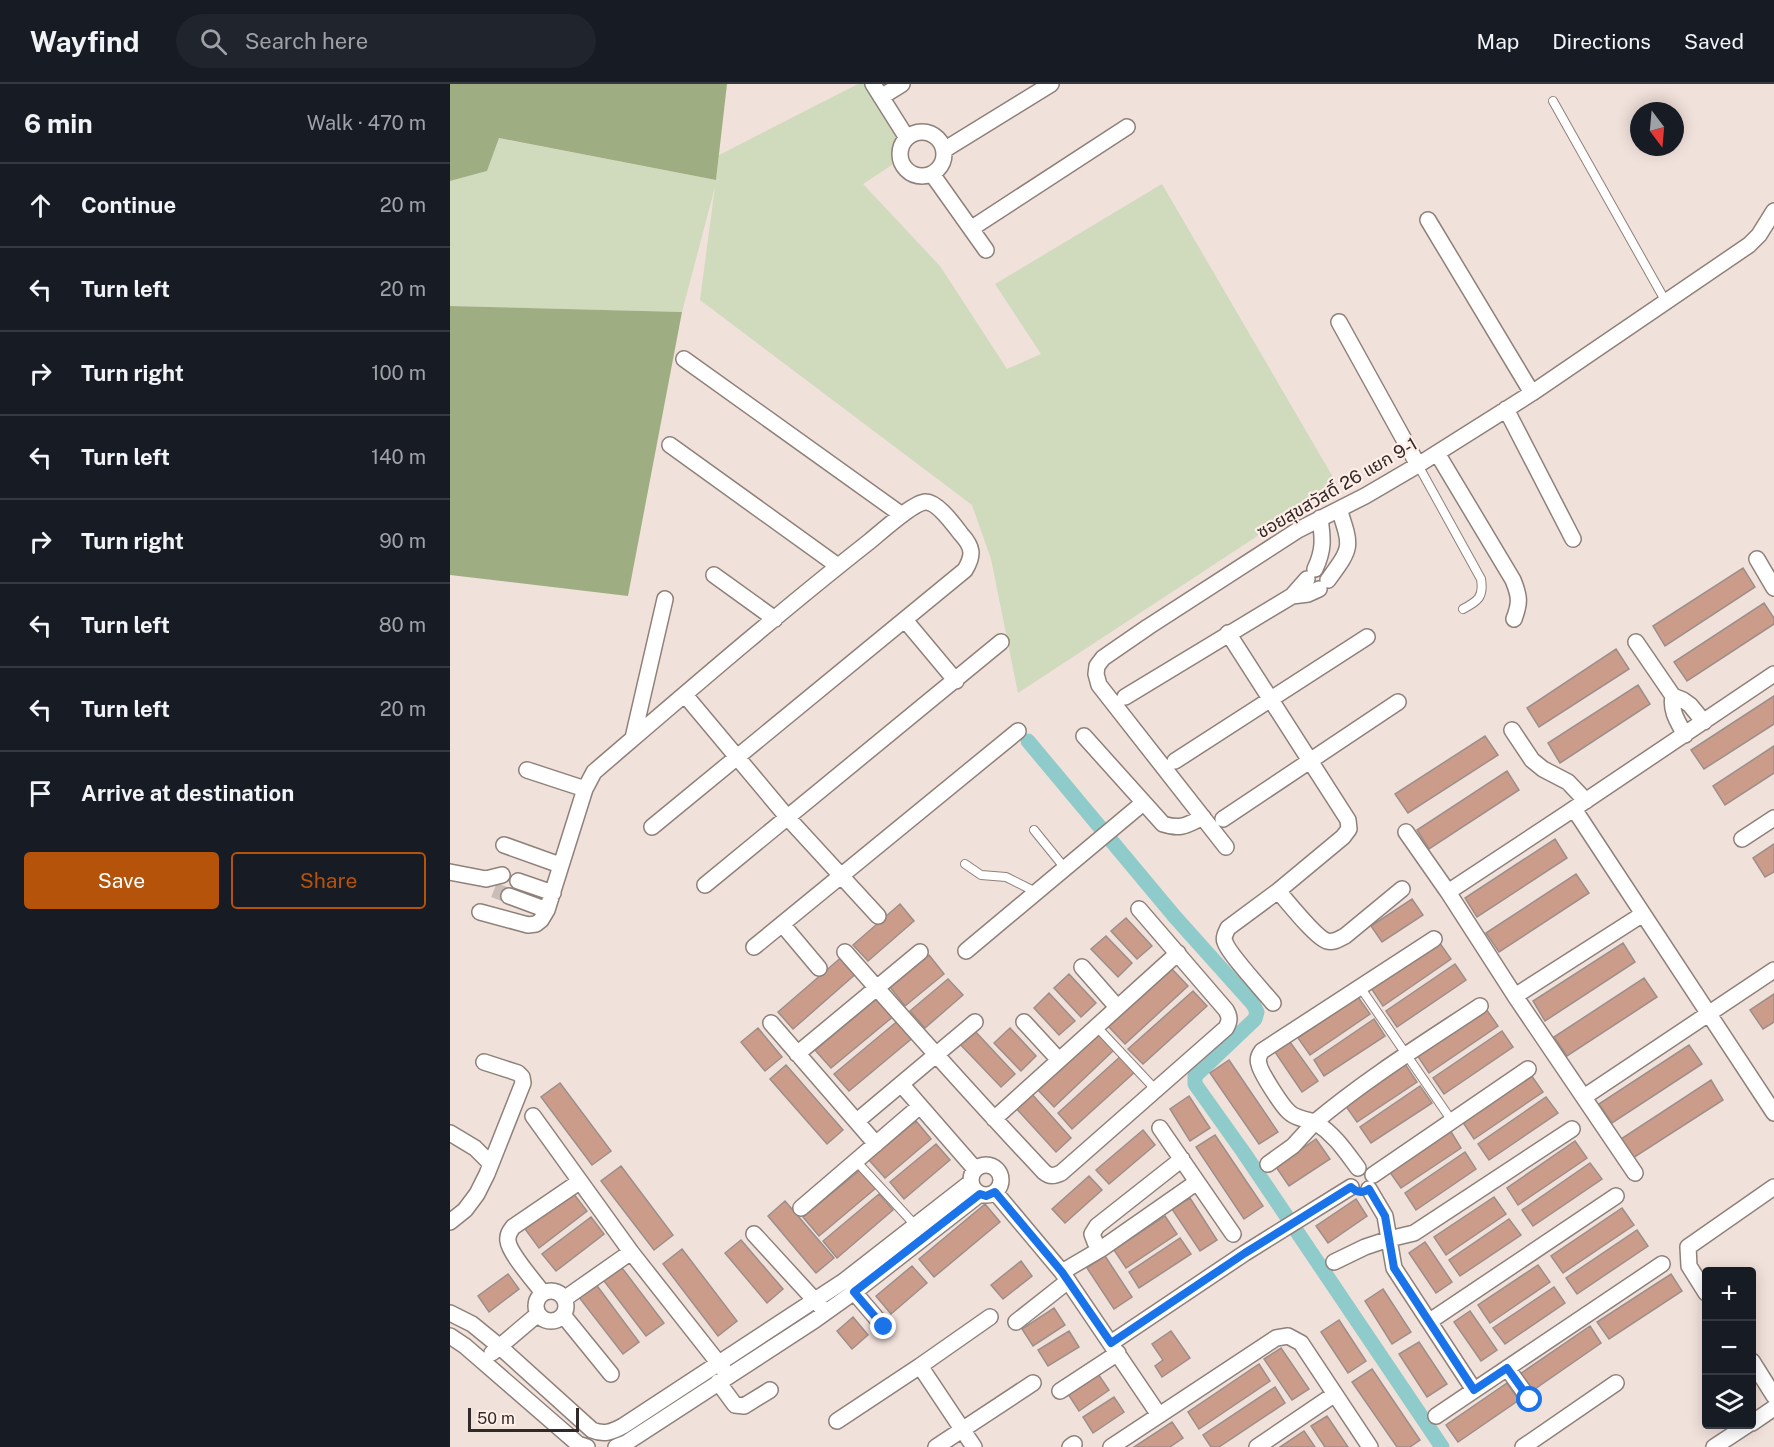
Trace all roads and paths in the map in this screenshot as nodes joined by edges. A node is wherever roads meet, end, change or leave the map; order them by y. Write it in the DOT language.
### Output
graph roads {
  1 [pos="902,84"];
  2 [pos="1051,84"];
  3 [pos="877,91"];
  4 [pos="1553,101"];
  5 [pos="1127,127"];
  6 [pos="907,138"];
  7 [pos="944,150"];
  8 [pos="932,174"];
  9 [pos="1774,211"];
  10 [pos="1428,220"];
  11 [pos="972,228"];
  12 [pos="986,250"];
  13 [pos="1666,302"];
  14 [pos="1339,322"];
  15 [pos="684,359"];
  16 [pos="1532,393"];
  17 [pos="1506,409"];
  18 [pos="670,446"];
  19 [pos="1437,453"];
  20 [pos="1418,465"];
  21 [pos="1339,509"];
  22 [pos="902,515"];
  23 [pos="1320,518"];
  24 [pos="1573,539"];
  25 [pos="1757,559"];
  26 [pos="838,566"];
  27 [pos="714,575"];
  28 [pos="1318,575"];
  29 [pos="1774,588"];
  30 [pos="665,599"];
  31 [pos="1463,609"];
  32 [pos="775,619"];
  33 [pos="1514,619"];
  34 [pos="905,620"];
  35 [pos="1228,633"];
  36 [pos="1367,637"];
  37 [pos="1001,642"];
  38 [pos="1636,642"];
  39 [pos="1774,674"];
  40 [pos="956,681"];
  41 [pos="685,695"];
  42 [pos="1673,696"];
  43 [pos="1125,697"];
  44 [pos="1271,699"];
  45 [pos="1398,702"];
  46 [pos="1704,722"];
  47 [pos="1512,730"];
  48 [pos="1018,731"];
  49 [pos="1685,735"];
  50 [pos="1083,736"];
  51 [pos="633,738"];
  52 [pos="737,758"];
  53 [pos="1310,759"];
  54 [pos="1175,761"];
  55 [pos="527,770"];
  56 [pos="585,789"];
  57 [pos="1143,802"];
  58 [pos="1580,805"];
  59 [pos="788,818"];
  60 [pos="1203,818"];
  61 [pos="1774,818"];
  62 [pos="1223,819"];
  63 [pos="652,827"];
  64 [pos="1034,830"];
  65 [pos="1406,832"];
  66 [pos="1742,839"];
  67 [pos="504,845"];
  68 [pos="1226,847"];
  69 [pos="965,864"];
  70 [pos="560,865"];
  71 [pos="1064,867"];
  72 [pos="450,872"];
  73 [pos="502,875"];
  74 [pos="841,877"];
  75 [pos="518,880"];
  76 [pos="705,885"];
  77 [pos="497,888"];
  78 [pos="1402,889"];
  79 [pos="1278,891"];
  80 [pos="1036,892"];
  81 [pos="1448,892"];
  82 [pos="552,893"];
  83 [pos="1139,909"];
  84 [pos="547,910"];
  85 [pos="480,912"];
  86 [pos="1643,914"];
  87 [pos="878,916"];
  88 [pos="782,924"];
  89 [pos="1434,939"];
  90 [pos="754,947"];
  91 [pos="966,951"];
  92 [pos="845,952"];
  93 [pos="920,952"];
  94 [pos="1178,953"];
  95 [pos="1082,967"];
  96 [pos="819,968"];
  97 [pos="1774,970"];
  98 [pos="1360,987"];
  99 [pos="877,988"];
  100 [pos="1515,996"];
  101 [pos="1273,1003"];
  102 [pos="1480,1006"];
  103 [pos="1117,1007"];
  104 [pos="1709,1015"];
  105 [pos="975,1022"];
  106 [pos="1024,1022"];
  107 [pos="771,1023"];
  108 [pos="1096,1026"];
  109 [pos="797,1054"];
  110 [pos="935,1055"];
  111 [pos="1406,1056"];
  112 [pos="1059,1060"];
  113 [pos="484,1062"];
  114 [pos="1528,1069"];
  115 [pos="901,1084"];
  116 [pos="1155,1089"];
  117 [pos="1584,1097"];
  118 [pos="920,1106"];
  119 [pos="1774,1113"];
  120 [pos="532,1116"];
  121 [pos="994,1119"];
  122 [pos="857,1121"];
  123 [pos="1452,1121"];
  124 [pos="1315,1122"];
  125 [pos="1160,1128"];
  126 [pos="1572,1130"];
  127 [pos="450,1132"];
  128 [pos="876,1144"];
  129 [pos="1182,1159"];
  130 [pos="856,1161"];
  131 [pos="491,1164"];
  132 [pos="1268,1164"];
  133 [pos="1358,1168"];
  134 [pos="1635,1173"];
  135 [pos="579,1182"];
  136 [pos="1197,1182"];
  137 [pos="1371,1182"];
  138 [pos="980,1184"];
  139 [pos="1351,1187"];
  140 [pos="1774,1187"];
  141 [pos="1616,1196"];
  142 [pos="801,1208"];
  143 [pos="450,1222"];
  144 [pos="916,1226"];
  145 [pos="754,1234"];
  146 [pos="1233,1234"];
  147 [pos="1389,1239"];
  148 [pos="1101,1249"];
  149 [pos="631,1252"];
  150 [pos="1334,1262"];
  151 [pos="1662,1264"];
  152 [pos="1065,1276"];
  153 [pos="1702,1286"];
  154 [pos="854,1292"];
  155 [pos="543,1293"];
  156 [pos="564,1299"];
  157 [pos="820,1306"];
  158 [pos="450,1313"];
  159 [pos="538,1314"];
  160 [pos="563,1315"];
  161 [pos="990,1317"];
  162 [pos="1430,1321"];
  163 [pos="1016,1322"];
  164 [pos="884,1327"];
  165 [pos="450,1336"];
  166 [pos="499,1346"];
  167 [pos="1114,1348"];
  168 [pos="483,1362"];
  169 [pos="718,1363"];
  170 [pos="920,1366"];
  171 [pos="1756,1367"];
  172 [pos="1507,1368"];
  173 [pos="611,1374"];
  174 [pos="723,1379"];
  175 [pos="1033,1383"];
  176 [pos="1616,1383"];
  177 [pos="770,1390"];
  178 [pos="1474,1390"];
  179 [pos="1060,1391"];
  180 [pos="1335,1394"];
  181 [pos="1774,1396"];
  182 [pos="1530,1400"];
  183 [pos="1774,1408"];
  184 [pos="1160,1415"];
  185 [pos="1436,1416"];
  186 [pos="1756,1420"];
  187 [pos="837,1421"];
  188 [pos="963,1429"];
  189 [pos="1742,1429"];
  190 [pos="587,1447"];
  191 [pos="616,1447"];
  192 [pos="936,1447"];
  193 [pos="975,1447"];
  194 [pos="1111,1447"];
  195 [pos="1257,1447"];
  196 [pos="1370,1447"];
  197 [pos="1523,1447"];
  198 [pos="1714,1447"];
  1 -- 3 [label="street"];
  2 -- 7 [label="street"];
  3 -- 6 [label="street"];
  4 -- 13 [label="lane"];
  5 -- 11 [label="street"];
  6 -- 7 [label="street"];
  6 -- 8 [label="street"];
  7 -- 8 [label="street"];
  8 -- 11 [label="street"];
  9 -- 13 [label="street, ซอยสุขสวัสดิ์ 26 แยก 9-1"];
  10 -- 16 [label="street"];
  11 -- 12 [label="street"];
  13 -- 16 [label="street, ซอยสุขสวัสดิ์ 26 แยก 9-1"];
  14 -- 20 [label="street"];
  15 -- 22 [label="street"];
  16 -- 17 [label="street, ซอยสุขสวัสดิ์ 26 แยก 9-1"];
  17 -- 19 [label="street, ซอยสุขสวัสดิ์ 26 แยก 9-1"];
  17 -- 24 [label="street"];
  18 -- 26 [label="street"];
  19 -- 20 [label="street, ซอยสุขสวัสดิ์ 26 แยก 9-1"];
  19 -- 33 [label="street"];
  20 -- 21 [label="street, ซอยสุขสวัสดิ์ 26 แยก 9-1"];
  20 -- 31 [label="lane"];
  21 -- 23 [label="street, ซอยสุขสวัสดิ์ 26 แยก 9-1"];
  21 -- 28 [label="street"];
  22 -- 26 [label="street"];
  22 -- 34 [label="street"];
  23 -- 28 [label="street"];
  23 -- 60 [label="street, ซอยสุขสวัสดิ์ 26 แยก 9-1"];
  25 -- 29 [label="street"];
  26 -- 32 [label="street"];
  27 -- 32 [label="street"];
  28 -- 35 [label="street"];
  30 -- 51 [label="street"];
  32 -- 41 [label="street"];
  34 -- 40 [label="street"];
  34 -- 52 [label="street"];
  35 -- 43 [label="street"];
  35 -- 44 [label="street"];
  36 -- 44 [label="street"];
  37 -- 40 [label="street"];
  38 -- 42 [label="street"];
  39 -- 46 [label="street"];
  40 -- 59 [label="street"];
  41 -- 51 [label="street"];
  41 -- 52 [label="street"];
  42 -- 46 [label="street"];
  42 -- 49 [label="street"];
  44 -- 53 [label="street"];
  44 -- 54 [label="street"];
  45 -- 53 [label="street"];
  46 -- 49 [label="street"];
  47 -- 58 [label="street"];
  48 -- 74 [label="street"];
  49 -- 58 [label="street"];
  50 -- 57 [label="street"];
  51 -- 56 [label="street"];
  52 -- 59 [label="street"];
  52 -- 63 [label="street"];
  53 -- 62 [label="street"];
  53 -- 79 [label="street"];
  55 -- 56 [label="street"];
  56 -- 70 [label="street"];
  57 -- 60 [label="street"];
  57 -- 71 [label="street"];
  58 -- 81 [label="street"];
  58 -- 86 [label="street"];
  59 -- 74 [label="street"];
  59 -- 76 [label="street"];
  60 -- 68 [label="street, ซอยสุขสวัสดิ์ 26 แยก 9-1"];
  61 -- 66 [label="street"];
  64 -- 71 [label="lane"];
  65 -- 81 [label="street"];
  67 -- 70 [label="street"];
  69 -- 80 [label="lane"];
  70 -- 82 [label="street"];
  71 -- 80 [label="street"];
  72 -- 77 [label="street"];
  73 -- 77 [label="street"];
  74 -- 87 [label="street"];
  74 -- 88 [label="street"];
  75 -- 82 [label="street"];
  77 -- 84 [label="street"];
  78 -- 79 [label="street"];
  79 -- 101 [label="street"];
  80 -- 91 [label="street"];
  81 -- 100 [label="street"];
  82 -- 84 [label="street"];
  83 -- 94 [label="street"];
  84 -- 85 [label="street"];
  86 -- 100 [label="street"];
  86 -- 104 [label="street"];
  88 -- 90 [label="street"];
  88 -- 96 [label="street"];
  89 -- 98 [label="street"];
  92 -- 99 [label="street"];
  93 -- 99 [label="street"];
  94 -- 103 [label="street"];
  94 -- 116 [label="street"];
  95 -- 103 [label="street"];
  97 -- 104 [label="street"];
  98 -- 111 [label="lane"];
  98 -- 124 [label="street"];
  99 -- 109 [label="street"];
  99 -- 110 [label="street"];
  100 -- 117 [label="street"];
  102 -- 111 [label="street"];
  103 -- 108 [label="street"];
  104 -- 117 [label="street"];
  104 -- 119 [label="street"];
  105 -- 110 [label="street"];
  106 -- 112 [label="street"];
  107 -- 109 [label="street"];
  108 -- 112 [label="street"];
  108 -- 116 [label="lane"];
  109 -- 122 [label="street"];
  110 -- 115 [label="street"];
  110 -- 121 [label="street"];
  111 -- 123 [label="lane"];
  111 -- 124 [label="street"];
  112 -- 121 [label="street"];
  113 -- 131 [label="street"];
  114 -- 123 [label="street"];
  115 -- 118 [label="street"];
  115 -- 122 [label="street"];
  116 -- 121 [label="street"];
  117 -- 134 [label="street"];
  118 -- 128 [label="street"];
  118 -- 138 [label="street"];
  120 -- 135 [label="street"];
  122 -- 128 [label="street"];
  123 -- 137 [label="street"];
  124 -- 132 [label="street"];
  124 -- 133 [label="street"];
  125 -- 129 [label="street"];
  126 -- 147 [label="street"];
  127 -- 131 [label="street"];
  128 -- 130 [label="street"];
  129 -- 136 [label="street"];
  129 -- 148 [label="street"];
  130 -- 142 [label="street"];
  130 -- 144 [label="lane"];
  131 -- 143 [label="street"];
  133 -- 137 [label="street"];
  133 -- 139 [label="street"];
  135 -- 149 [label="street"];
  135 -- 155 [label="street"];
  136 -- 146 [label="street"];
  136 -- 148 [label="street"];
  137 -- 139 [label="street"];
  137 -- 147 [label="street"];
  138 -- 144 [label="street"];
  138 -- 152 [label="street"];
  138 -- 154 [label="street"];
  139 -- 167 [label="street"];
  140 -- 153 [label="street"];
  141 -- 162 [label="street"];
  144 -- 157 [label="street"];
  145 -- 157 [label="street"];
  147 -- 150 [label="street"];
  147 -- 162 [label="street"];
  148 -- 152 [label="street"];
  149 -- 156 [label="street"];
  149 -- 169 [label="street"];
  151 -- 172 [label="street"];
  152 -- 163 [label="street"];
  152 -- 167 [label="street"];
  154 -- 157 [label="street"];
  154 -- 164 [label="street"];
  155 -- 156 [label="street"];
  155 -- 159 [label="street"];
  156 -- 160 [label="street"];
  157 -- 169 [label="street"];
  157 -- 174 [label="street"];
  158 -- 166 [label="street"];
  159 -- 160 [label="street"];
  159 -- 166 [label="street"];
  160 -- 173 [label="street"];
  161 -- 170 [label="street"];
  162 -- 178 [label="street"];
  165 -- 168 [label="street"];
  166 -- 168 [label="street"];
  166 -- 169 [label="street"];
  167 -- 179 [label="street"];
  167 -- 184 [label="street"];
  168 -- 190 [label="street"];
  169 -- 174 [label="street"];
  170 -- 187 [label="street"];
  170 -- 188 [label="street"];
  171 -- 181 [label="street"];
  172 -- 178 [label="street"];
  172 -- 182 [label="street"];
  174 -- 177 [label="street"];
  174 -- 191 [label="street"];
  175 -- 188 [label="street"];
  176 -- 197 [label="street"];
  178 -- 185 [label="street"];
  180 -- 184 [label="street"];
  180 -- 195 [label="street"];
  180 -- 196 [label="street"];
  183 -- 186 [label="street"];
  184 -- 194 [label="street"];
  188 -- 192 [label="street"];
  188 -- 193 [label="street"];
  189 -- 198 [label="street"];
}
